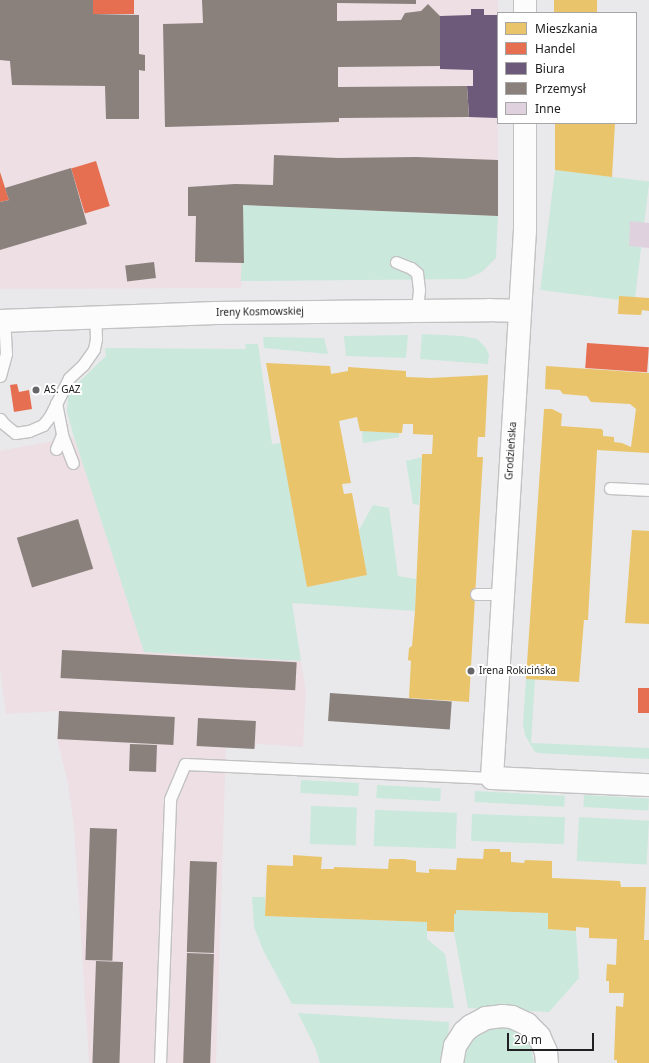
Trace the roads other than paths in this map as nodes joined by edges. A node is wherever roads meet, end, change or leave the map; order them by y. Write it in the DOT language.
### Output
graph roads {
  1 [pos="525,0"];
  2 [pos="525,12"];
  3 [pos="525,124"];
  4 [pos="396,262"];
  5 [pos="417,310"];
  6 [pos="520,311"];
  7 [pos="95,316"];
  8 [pos="2,321"];
  9 [pos="0,376"];
  10 [pos="56,402"];
  11 [pos="0,419"];
  12 [pos="62,435"];
  13 [pos="56,449"];
  14 [pos="73,463"];
  15 [pos="610,488"];
  16 [pos="649,490"];
  17 [pos="476,594"];
  18 [pos="503,594"];
  19 [pos="492,778"];
  20 [pos="649,785"];
  21 [pos="160,1063"];
  22 [pos="452,1063"];
  23 [pos="547,1063"];
  1 -- 2 [label="street"];
  3 -- 6 [label="street, Grodzieńska"];
  4 -- 5 [label="lane"];
  5 -- 6 [label="street, Ireny Kosmowskiej"];
  5 -- 7 [label="street, Ireny Kosmowskiej"];
  6 -- 18 [label="street, Grodzieńska"];
  7 -- 8 [label="street, Ireny Kosmowskiej"];
  7 -- 10 [label="lane"];
  8 -- 9 [label="lane"];
  10 -- 11 [label="lane"];
  10 -- 12 [label="lane"];
  12 -- 13 [label="lane"];
  12 -- 14 [label="lane"];
  15 -- 16 [label="lane"];
  17 -- 18 [label="lane"];
  18 -- 19 [label="street, Grodzieńska"];
  19 -- 20 [label="street"];
  19 -- 21 [label="lane"];
  22 -- 23 [label="street"];
}
